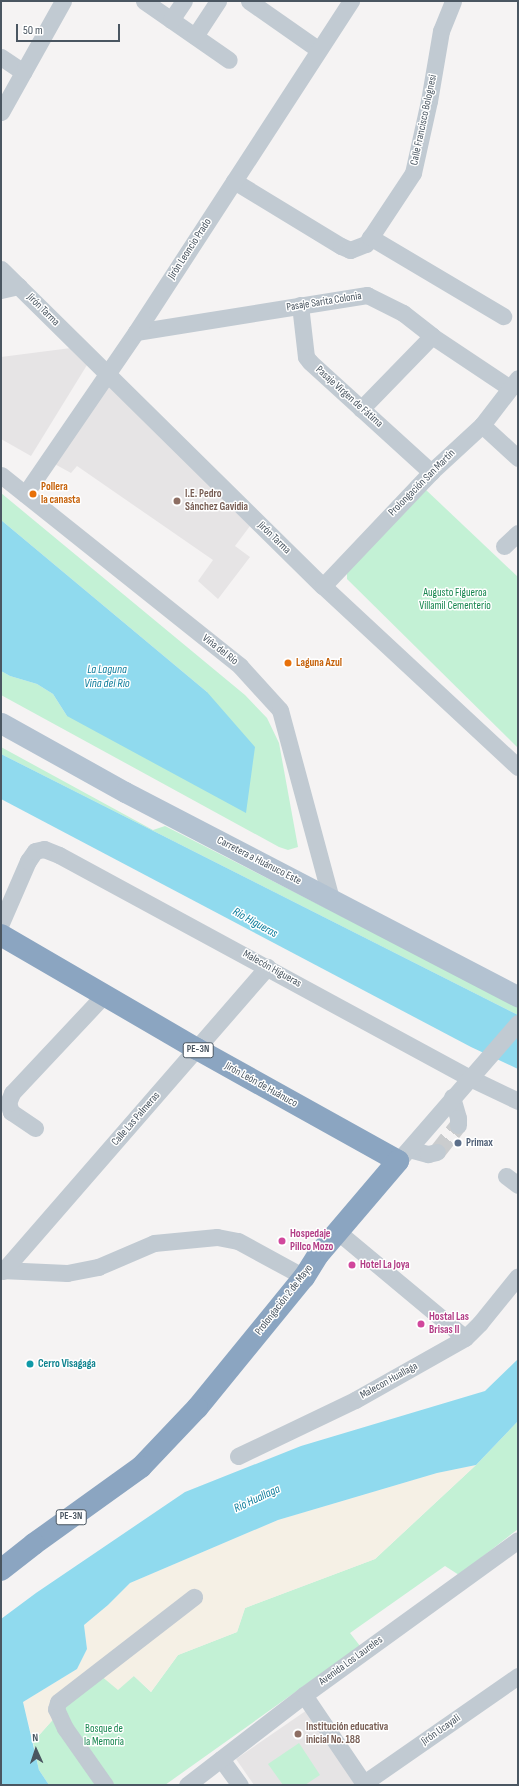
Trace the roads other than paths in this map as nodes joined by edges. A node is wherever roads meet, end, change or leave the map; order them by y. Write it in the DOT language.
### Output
graph roads {
  1 [pos="64,1"];
  2 [pos="144,1"];
  3 [pos="184,1"];
  4 [pos="218,1"];
  5 [pos="249,1"];
  6 [pos="351,1"];
  7 [pos="453,1"];
  8 [pos="171,20"];
  9 [pos="194,36"];
  10 [pos="320,50"];
  11 [pos="1,57"];
  12 [pos="229,60"];
  13 [pos="23,72"];
  14 [pos="1,112"];
  15 [pos="234,180"];
  16 [pos="370,238"];
  17 [pos="1,269"];
  18 [pos="19,286"];
  19 [pos="1,290"];
  20 [pos="300,305"];
  21 [pos="503,316"];
  22 [pos="136,332"];
  23 [pos="432,336"];
  24 [pos="107,375"];
  25 [pos="514,383"];
  26 [pos="361,409"];
  27 [pos="482,425"];
  28 [pos="518,458"];
  29 [pos="431,472"];
  30 [pos="1,475"];
  31 [pos="25,494"];
  32 [pos="518,533"];
  33 [pos="504,546"];
  34 [pos="323,586"];
  35 [pos="1,723"];
  36 [pos="518,766"];
  37 [pos="331,899"];
  38 [pos="1,923"];
  39 [pos="1,935"];
  40 [pos="267,967"];
  41 [pos="103,996"];
  42 [pos="518,997"];
  43 [pos="518,1023"];
  44 [pos="197,1049"];
  45 [pos="471,1076"];
  46 [pos="452,1097"];
  47 [pos="518,1101"];
  48 [pos="458,1125"];
  49 [pos="35,1128"];
  50 [pos="437,1152"];
  51 [pos="404,1155"];
  52 [pos="338,1232"];
  53 [pos="2,1270"];
  54 [pos="518,1276"];
  55 [pos="304,1277"];
  56 [pos="465,1338"];
  57 [pos="238,1456"];
  58 [pos="518,1540"];
  59 [pos="1,1570"];
  60 [pos="194,1597"];
  61 [pos="518,1676"];
  62 [pos="304,1695"];
  63 [pos="221,1759"];
  64 [pos="364,1784"];
  65 [pos="105,1785"];
  66 [pos="187,1785"];
  67 [pos="240,1785"];
  1 -- 13 [label="street"];
  2 -- 8 [label="street"];
  3 -- 8 [label="street"];
  4 -- 9 [label="street"];
  5 -- 10 [label="street"];
  6 -- 10 [label="street, Jirón Leoncio Prado"];
  7 -- 16 [label="street, Calle Francisco Bolognesi"];
  8 -- 9 [label="street"];
  9 -- 12 [label="street"];
  10 -- 15 [label="street, Jirón Leoncio Prado"];
  11 -- 13 [label="street"];
  13 -- 14 [label="street"];
  15 -- 16 [label="street, Calle Francisco Bolognesi"];
  15 -- 22 [label="street, Jirón Leoncio Prado"];
  16 -- 21 [label="street"];
  17 -- 18 [label="street, Jirón Tarma"];
  18 -- 19 [label="street"];
  18 -- 24 [label="street, Jirón Tarma"];
  20 -- 22 [label="street, Pasaje Sarita Colonia"];
  20 -- 23 [label="street, Pasaje Sarita Colonia"];
  20 -- 26 [label="street, Pasaje Virgen de Fátima"];
  22 -- 24 [label="street, Jirón Leoncio Prado"];
  23 -- 25 [label="street, Pasaje Sarita Colonia"];
  23 -- 26 [label="street"];
  24 -- 31 [label="street, Jirón Leoncio Prado"];
  24 -- 34 [label="street, Jirón Tarma"];
  25 -- 27 [label="street, Prolongación San Martín"];
  26 -- 29 [label="street, Pasaje Virgen de Fátima"];
  27 -- 28 [label="street"];
  27 -- 29 [label="street, Prolongación San Martín"];
  29 -- 34 [label="street, Prolongación San Martín"];
  30 -- 31 [label="street, Viña del Río"];
  31 -- 37 [label="street, Viña del Río"];
  32 -- 33 [label="street"];
  34 -- 36 [label="street, Jirón Tarma"];
  35 -- 37 [label="main road, Carretera a Huánuco Este"];
  37 -- 42 [label="main road, Carretera a Huánuco Este"];
  38 -- 40 [label="street, Malecón Higueras"];
  39 -- 41 [label="highway, Jirón León de Huánuco / PE-3N"];
  40 -- 44 [label="street, Calle Las Palmeras"];
  40 -- 45 [label="street, Malecón Higueras"];
  41 -- 44 [label="highway, Jirón León de Huánuco / PE-3N"];
  41 -- 49 [label="street"];
  43 -- 45 [label="street, PE-3N"];
  44 -- 51 [label="highway, Jirón León de Huánuco / PE-3N"];
  44 -- 53 [label="street, Calle Las Palmeras"];
  45 -- 46 [label="street, Prolongación 2 de Mayo / PE-3N"];
  45 -- 47 [label="street, Malecón Higueras"];
  46 -- 48 [label="street"];
  46 -- 51 [label="street, Prolongación 2 de Mayo / PE-3N"];
  50 -- 51 [label="street"];
  51 -- 52 [label="highway, Prolongación 2 de Mayo / PE-3N"];
  52 -- 55 [label="highway, Prolongación 2 de Mayo / PE-3N"];
  52 -- 56 [label="street"];
  53 -- 55 [label="street"];
  54 -- 56 [label="street, Malecon Huallaga"];
  55 -- 59 [label="highway, Prolongación 2 de Mayo / PE-3N"];
  56 -- 57 [label="street, Malecon Huallaga"];
  58 -- 62 [label="street, Avenida Los Laureles"];
  60 -- 65 [label="street"];
  61 -- 64 [label="street, Jirón Ucayali"];
  62 -- 63 [label="street, Avenida Los Laureles"];
  62 -- 64 [label="street"];
  63 -- 66 [label="street, Avenida Los Laureles"];
  63 -- 67 [label="street"];
}
